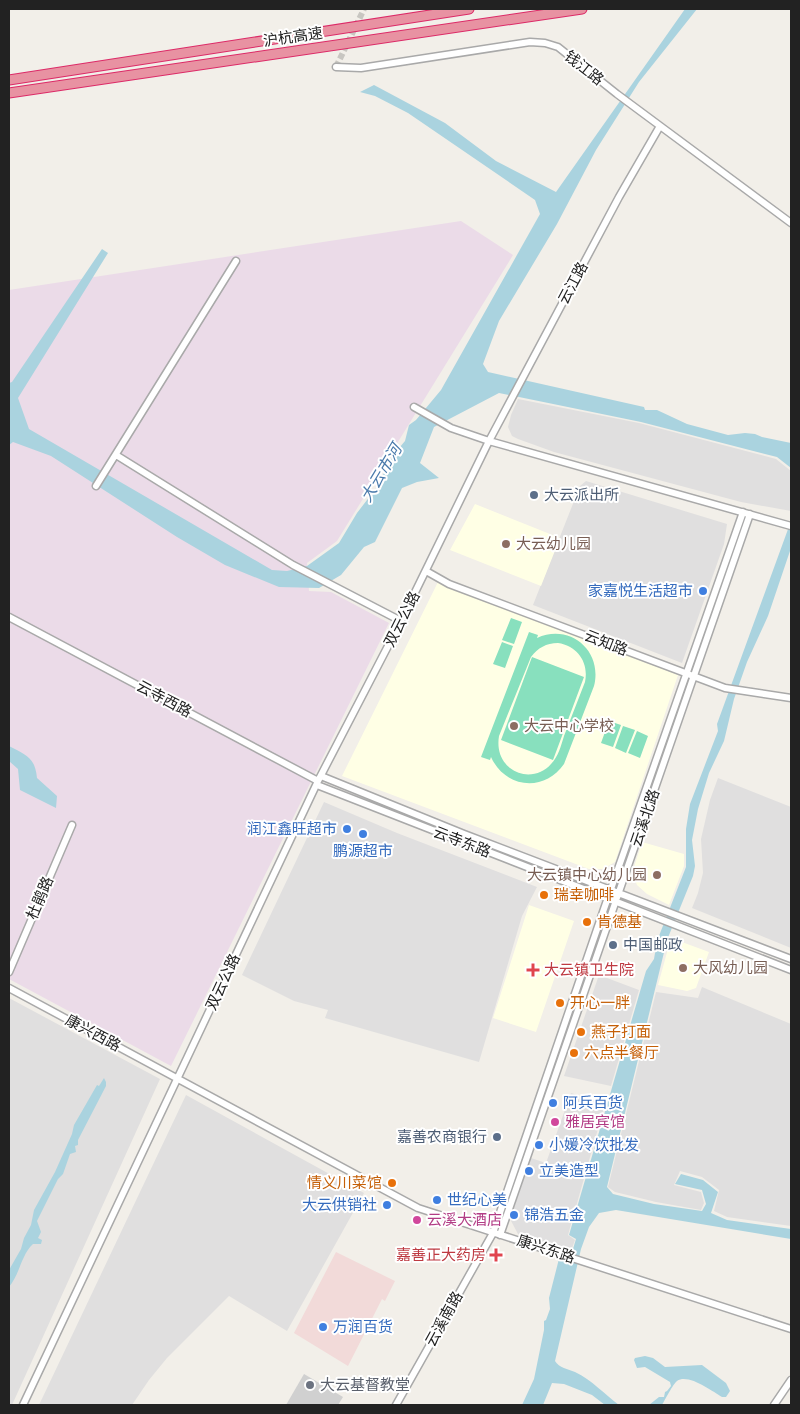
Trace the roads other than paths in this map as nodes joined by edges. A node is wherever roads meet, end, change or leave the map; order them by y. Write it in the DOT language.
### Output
graph roads {
  1 [pos="469,9"];
  2 [pos="582,9"];
  3 [pos="336,67"];
  4 [pos="9,80"];
  5 [pos="9,93"];
  6 [pos="660,126"];
  7 [pos="791,223"];
  8 [pos="236,261"];
  9 [pos="414,407"];
  10 [pos="489,442"];
  11 [pos="116,455"];
  12 [pos="96,486"];
  13 [pos="747,513"];
  14 [pos="789,525"];
  15 [pos="426,571"];
  16 [pos="9,617"];
  17 [pos="401,621"];
  18 [pos="686,674"];
  19 [pos="694,677"];
  20 [pos="791,698"];
  21 [pos="319,780"];
  22 [pos="72,825"];
  23 [pos="611,889"];
  24 [pos="619,892"];
  25 [pos="608,898"];
  26 [pos="616,901"];
  27 [pos="791,959"];
  28 [pos="791,970"];
  29 [pos="9,972"];
  30 [pos="9,988"];
  31 [pos="177,1078"];
  32 [pos="497,1234"];
  33 [pos="791,1329"];
  34 [pos="791,1380"];
  35 [pos="23,1405"];
  36 [pos="396,1405"];
  37 [pos="774,1405"];
  1 -- 4 [label="highway, 沪杭高速"];
  2 -- 5 [label="highway, 沪杭高速"];
  3 -- 6 [label="street, 钱江路"];
  6 -- 7 [label="street, 钱江路"];
  6 -- 10 [label="street, 云江路"];
  8 -- 11 [label="street"];
  9 -- 10 [label="street"];
  10 -- 13 [label="street"];
  10 -- 15 [label="street, 双云公路"];
  11 -- 12 [label="street"];
  11 -- 17 [label="street"];
  13 -- 14 [label="street"];
  13 -- 18 [label="street, 云溪北路"];
  13 -- 19 [label="street, 云溪北路"];
  15 -- 17 [label="street, 双云公路"];
  15 -- 18 [label="street, 云知路"];
  16 -- 21 [label="street, 云寺西路"];
  17 -- 21 [label="street, 双云公路"];
  18 -- 19 [label="street, 云知路"];
  18 -- 23 [label="street, 云溪北路"];
  19 -- 20 [label="street, 云知路"];
  19 -- 24 [label="street, 云溪北路"];
  21 -- 23 [label="street, 云寺东路"];
  21 -- 25 [label="street, 云寺东路"];
  21 -- 31 [label="street, 双云公路"];
  22 -- 29 [label="street, 杜鹃路"];
  23 -- 24 [label="street, 云寺东路"];
  23 -- 25 [label="street, 云溪北路"];
  24 -- 26 [label="street, 云溪北路"];
  24 -- 27 [label="street"];
  25 -- 26 [label="street, 云寺东路"];
  25 -- 32 [label="street, 云溪北路"];
  26 -- 28 [label="street"];
  26 -- 32 [label="street, 云溪北路"];
  30 -- 31 [label="street, 康兴西路"];
  31 -- 32 [label="street, 康兴东路"];
  31 -- 35 [label="street, 双云公路"];
  32 -- 33 [label="street, 康兴东路"];
  32 -- 36 [label="street, 云溪南路"];
  34 -- 37 [label="street"];
}
